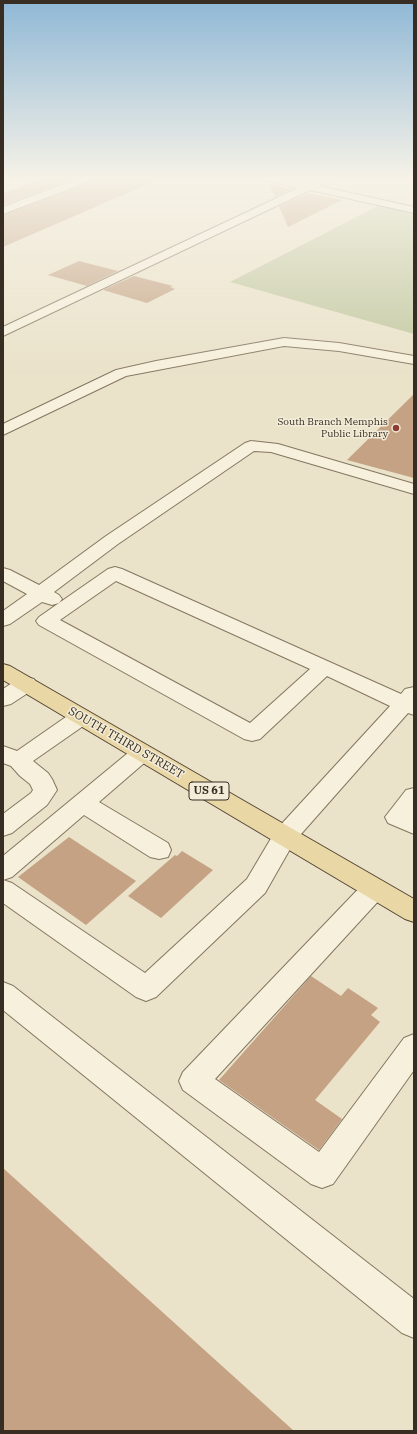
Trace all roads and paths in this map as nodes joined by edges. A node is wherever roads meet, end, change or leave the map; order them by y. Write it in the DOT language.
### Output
graph roads {
  1 [pos="186,245"];
  2 [pos="3,332"];
  3 [pos="414,360"];
  4 [pos="3,430"];
  5 [pos="414,489"];
  6 [pos="3,574"];
  7 [pos="41,594"];
  8 [pos="67,607"];
  9 [pos="3,620"];
  10 [pos="324,667"];
  11 [pos="3,671"];
  12 [pos="26,684"];
  13 [pos="3,699"];
  14 [pos="411,702"];
  15 [pos="81,717"];
  16 [pos="142,752"];
  17 [pos="11,757"];
  18 [pos="414,796"];
  19 [pos="82,803"];
  20 [pos="414,825"];
  21 [pos="3,827"];
  22 [pos="285,836"];
  23 [pos="159,850"];
  24 [pos="3,870"];
  25 [pos="374,889"];
  26 [pos="3,890"];
  27 [pos="414,912"];
  28 [pos="3,994"];
  29 [pos="414,1047"];
  30 [pos="414,1321"];
  1 -- 2 [label="street"];
  3 -- 4 [label="street"];
  5 -- 7 [label="street"];
  6 -- 7 [label="street"];
  7 -- 8 [label="street"];
  7 -- 9 [label="street"];
  8 -- 10 [label="street"];
  8 -- 10 [label="street"];
  10 -- 14 [label="street"];
  11 -- 12 [label="main road, SOUTH THIRD STREET / US 61"];
  12 -- 13 [label="street"];
  12 -- 15 [label="main road, SOUTH THIRD STREET / US 61"];
  14 -- 22 [label="street"];
  15 -- 16 [label="main road, SOUTH THIRD STREET / US 61"];
  15 -- 17 [label="street"];
  16 -- 19 [label="street"];
  16 -- 22 [label="main road, SOUTH THIRD STREET / US 61"];
  17 -- 21 [label="street"];
  18 -- 20 [label="street"];
  19 -- 23 [label="street"];
  19 -- 24 [label="street"];
  22 -- 25 [label="main road, SOUTH THIRD STREET / US 61"];
  22 -- 26 [label="street"];
  25 -- 27 [label="main road, SOUTH THIRD STREET / US 61"];
  25 -- 29 [label="street"];
  28 -- 30 [label="street"];
}
